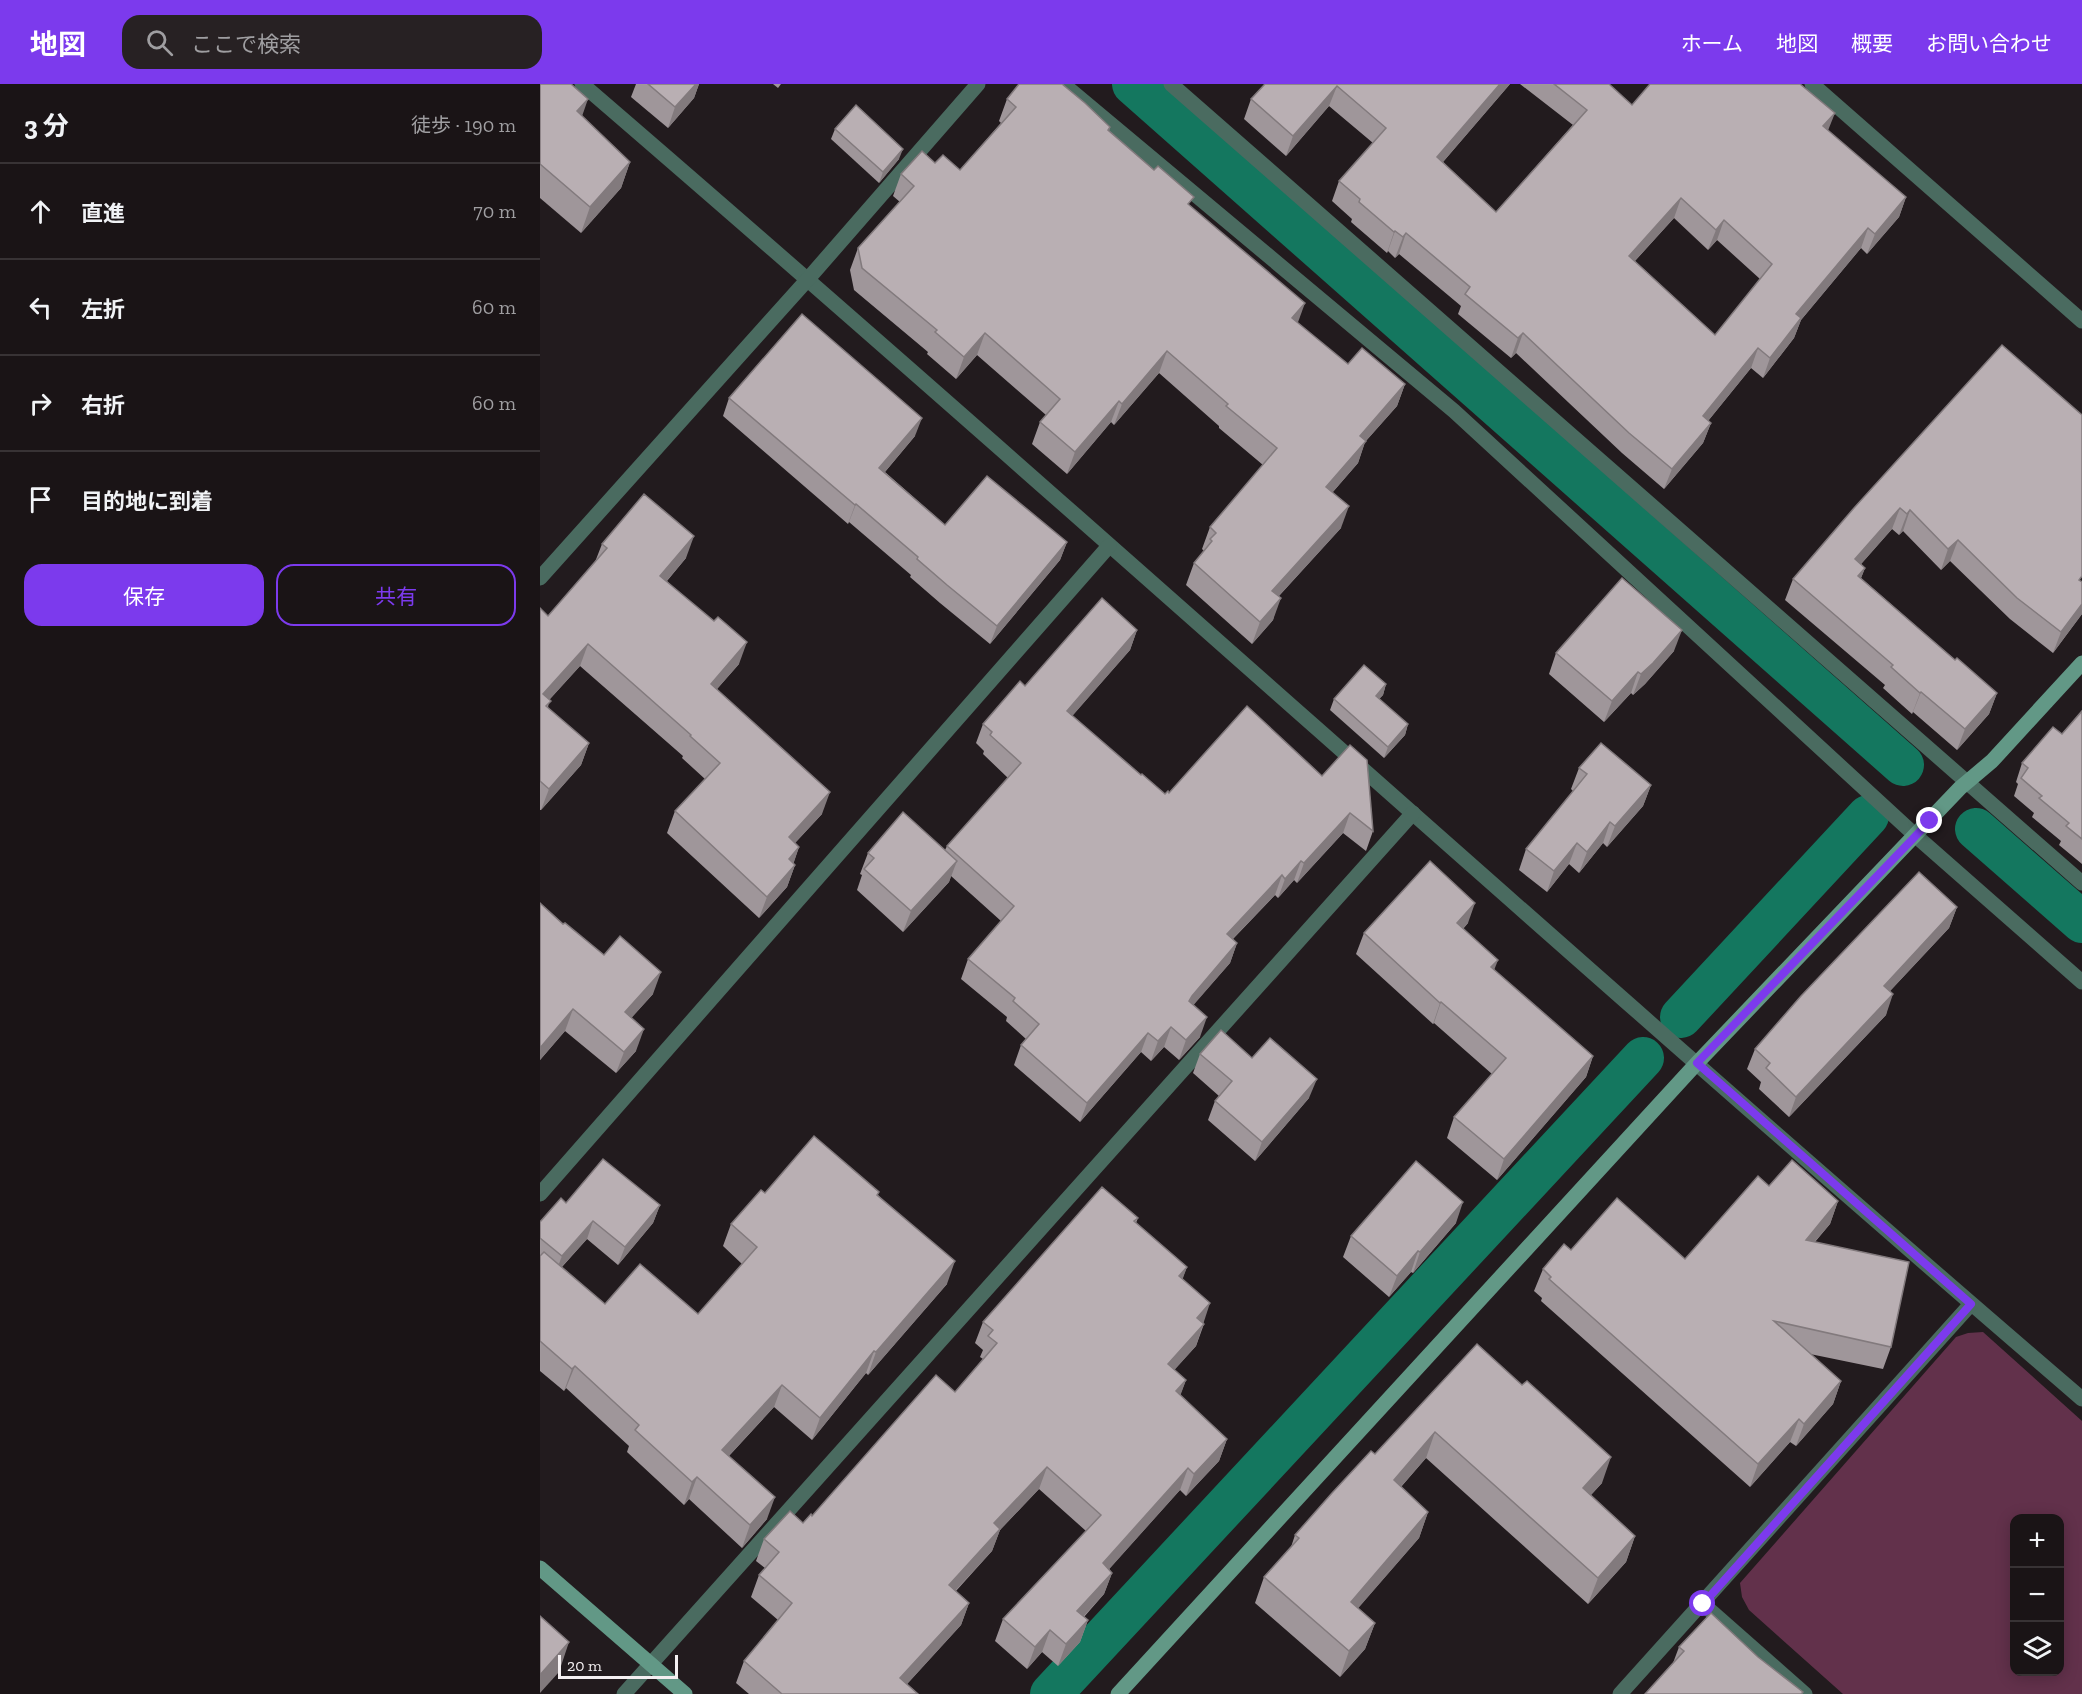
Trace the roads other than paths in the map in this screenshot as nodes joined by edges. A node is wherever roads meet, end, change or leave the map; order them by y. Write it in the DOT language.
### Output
graph roads {
  1 [pos="582,84"];
  2 [pos="978,84"];
  3 [pos="1063,84"];
  4 [pos="1171,84"];
  5 [pos="1815,85"];
  6 [pos="808,279"];
  7 [pos="2082,321"];
  8 [pos="1109,546"];
  9 [pos="540,578"];
  10 [pos="2082,663"];
  11 [pos="1963,785"];
  12 [pos="1413,813"];
  13 [pos="1916,836"];
  14 [pos="2082,883"];
  15 [pos="2082,982"];
  16 [pos="1697,1063"];
  17 [pos="540,1194"];
  18 [pos="1971,1304"];
  19 [pos="2082,1399"];
  20 [pos="540,1569"];
  21 [pos="1703,1604"];
  22 [pos="651,1665"];
  23 [pos="624,1694"];
  24 [pos="684,1694"];
  25 [pos="1118,1694"];
  26 [pos="1620,1694"];
  27 [pos="1805,1694"];
  1 -- 6 [label="street"];
  2 -- 6 [label="street"];
  3 -- 13 [label="street"];
  4 -- 11 [label="street"];
  5 -- 7 [label="street"];
  6 -- 8 [label="street"];
  6 -- 9 [label="street"];
  8 -- 12 [label="street"];
  8 -- 17 [label="street"];
  10 -- 11 [label="street"];
  11 -- 13 [label="street"];
  11 -- 14 [label="street"];
  12 -- 16 [label="street"];
  12 -- 22 [label="street"];
  13 -- 15 [label="street"];
  13 -- 16 [label="street"];
  16 -- 18 [label="street"];
  16 -- 25 [label="street"];
  18 -- 19 [label="street"];
  18 -- 21 [label="street"];
  20 -- 22 [label="street"];
  21 -- 26 [label="street"];
  21 -- 27 [label="street"];
  22 -- 23 [label="street"];
  22 -- 24 [label="street"];
}
